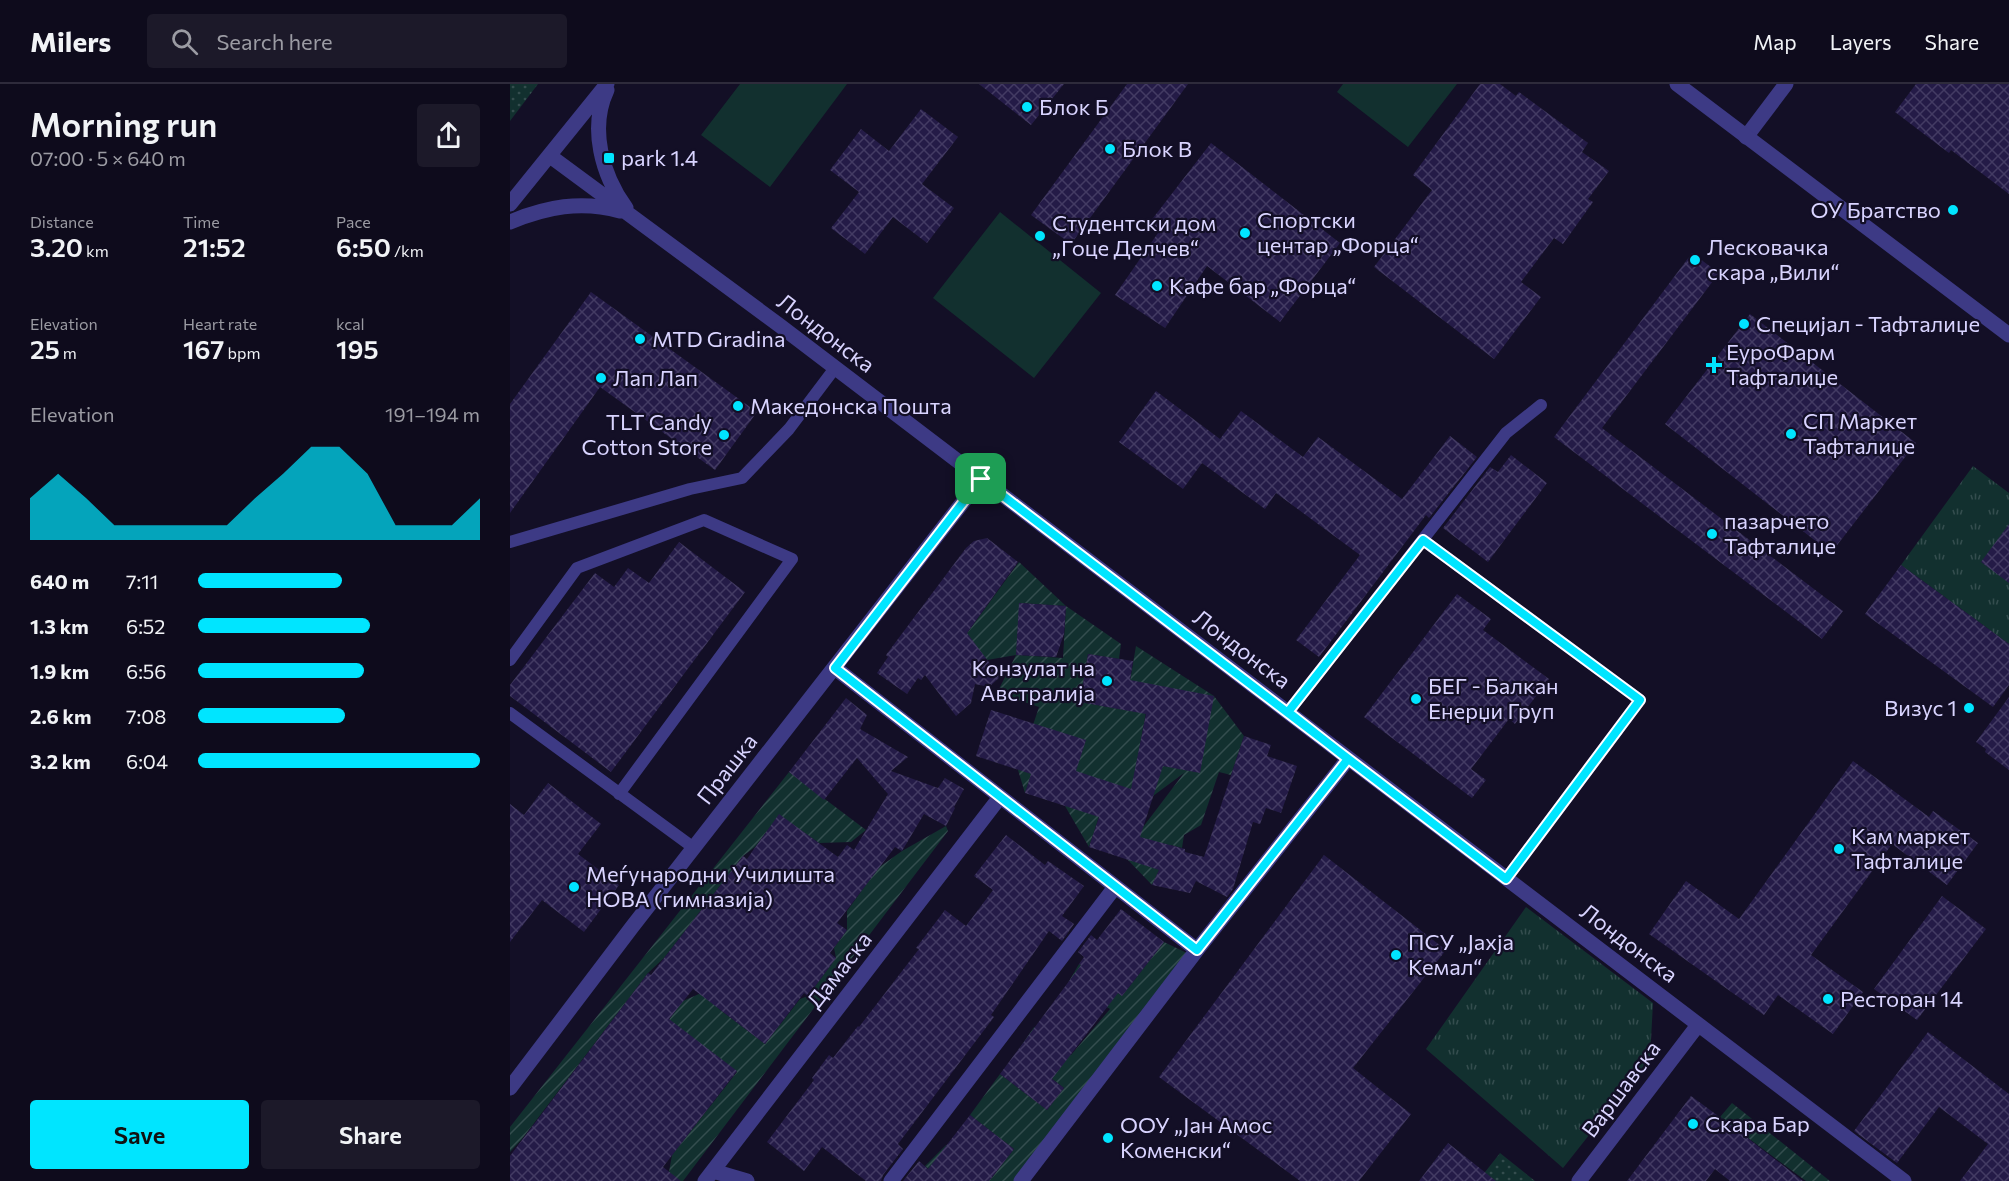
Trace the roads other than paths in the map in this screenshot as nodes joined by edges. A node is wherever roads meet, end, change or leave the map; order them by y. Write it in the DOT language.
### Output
graph roads {
  1 [pos="608,84"];
  2 [pos="1677,84"];
  3 [pos="1786,84"];
  4 [pos="1746,137"];
  5 [pos="550,156"];
  6 [pos="510,204"];
  7 [pos="631,216"];
  8 [pos="510,222"];
  9 [pos="2009,335"];
  10 [pos="835,368"];
  11 [pos="1541,405"];
  12 [pos="981,479"];
  13 [pos="1423,540"];
  14 [pos="510,542"];
  15 [pos="510,660"];
  16 [pos="835,668"];
  17 [pos="1288,712"];
  18 [pos="510,713"];
  19 [pos="1348,759"];
  20 [pos="619,794"];
  21 [pos="1000,797"];
  22 [pos="694,849"];
  23 [pos="1506,879"];
  24 [pos="1115,887"];
  25 [pos="1197,950"];
  26 [pos="1698,1025"];
  27 [pos="510,1088"];
  28 [pos="709,1176"];
  29 [pos="747,1181"];
  30 [pos="891,1181"];
  31 [pos="1021,1181"];
  32 [pos="1579,1181"];
  33 [pos="1904,1181"];
  1 -- 5 [label="street"];
  1 -- 7 [label="street"];
  2 -- 4 [label="street"];
  3 -- 4 [label="street"];
  4 -- 9 [label="street"];
  5 -- 6 [label="street"];
  5 -- 7 [label="street, Лондонска"];
  7 -- 8 [label="street"];
  7 -- 10 [label="street, Лондонска"];
  10 -- 12 [label="street, Лондонска"];
  10 -- 14 [label="lane"];
  11 -- 13 [label="lane"];
  12 -- 16 [label="street, Прашка"];
  12 -- 17 [label="street, Лондонска"];
  13 -- 17 [label="lane"];
  13 -- 23 [label="lane"];
  15 -- 20 [label="lane"];
  16 -- 21 [label="street"];
  16 -- 22 [label="street, Прашка"];
  17 -- 19 [label="street, Лондонска"];
  18 -- 20 [label="lane"];
  19 -- 23 [label="street, Лондонска"];
  19 -- 25 [label="street"];
  20 -- 22 [label="lane"];
  21 -- 24 [label="street"];
  21 -- 28 [label="street, Дамаска"];
  22 -- 27 [label="street, Прашка"];
  23 -- 26 [label="street, Лондонска"];
  24 -- 25 [label="street"];
  24 -- 30 [label="street"];
  25 -- 31 [label="street"];
  26 -- 32 [label="street, Варшавска"];
  26 -- 33 [label="street, Лондонска"];
  28 -- 29 [label="street, Дамаска"];
}
